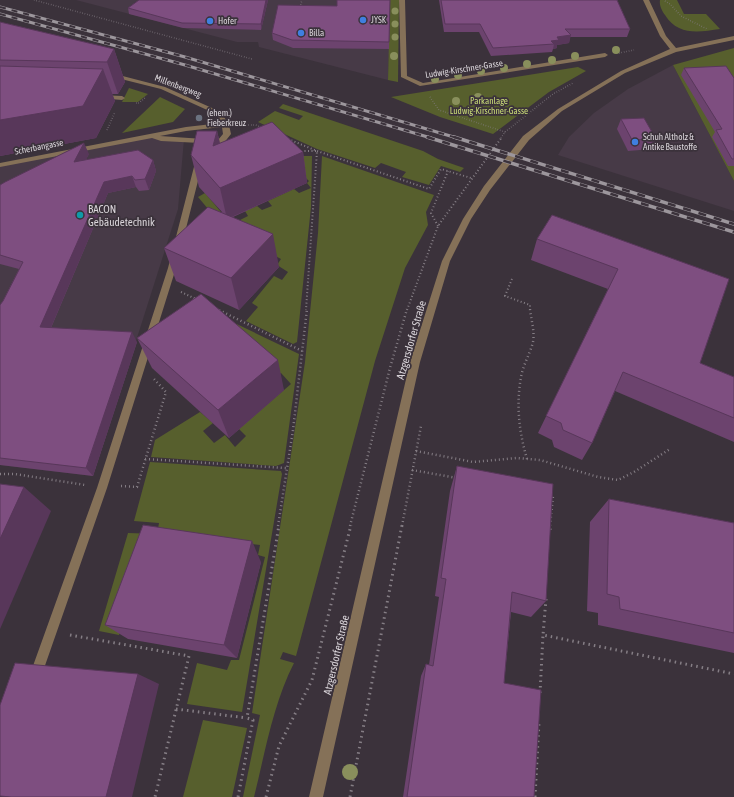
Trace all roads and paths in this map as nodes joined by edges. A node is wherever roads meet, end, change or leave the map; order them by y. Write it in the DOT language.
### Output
graph roads {
  1 [pos="34,0"];
  2 [pos="302,0"];
  3 [pos="402,0"];
  4 [pos="646,0"];
  5 [pos="660,0"];
  6 [pos="300,12"];
  7 [pos="709,31"];
  8 [pos="734,38"];
  9 [pos="636,49"];
  10 [pos="674,50"];
  11 [pos="605,56"];
  12 [pos="252,59"];
  13 [pos="100,72"];
  14 [pos="422,86"];
  15 [pos="92,97"];
  16 [pos="122,98"];
  17 [pos="225,125"];
  18 [pos="256,125"];
  19 [pos="262,128"];
  20 [pos="255,131"];
  21 [pos="505,132"];
  22 [pos="152,136"];
  23 [pos="283,137"];
  24 [pos="203,142"];
  25 [pos="295,151"];
  26 [pos="317,151"];
  27 [pos="0,165"];
  28 [pos="448,172"];
  29 [pos="471,178"];
  30 [pos="438,226"];
  31 [pos="512,279"];
  32 [pos="166,285"];
  33 [pos="202,302"];
  34 [pos="216,309"];
  35 [pos="302,352"];
  36 [pos="141,364"];
  37 [pos="422,422"];
  38 [pos="670,449"];
  39 [pos="416,451"];
  40 [pos="146,459"];
  41 [pos="527,459"];
  42 [pos="286,468"];
  43 [pos="412,470"];
  44 [pos="0,474"];
  45 [pos="459,479"];
  46 [pos="102,486"];
  47 [pos="545,494"];
  48 [pos="550,535"];
  49 [pos="546,596"];
  50 [pos="52,632"];
  51 [pos="543,635"];
  52 [pos="734,674"];
  53 [pos="31,689"];
  54 [pos="540,697"];
  55 [pos="176,710"];
  56 [pos="247,718"];
  57 [pos="539,720"];
  58 [pos="155,797"];
  59 [pos="238,797"];
  60 [pos="316,797"];
  61 [pos="350,797"];
  62 [pos="535,797"];
  1 -- 12 [label="path"];
  2 -- 6 [label="path"];
  3 -- 14 [label="street, Ludwig-Kirschner-Gasse"];
  4 -- 10 [label="street"];
  5 -- 7 [label="path"];
  8 -- 10 [label="street, Atzgersdorfer Straße"];
  9 -- 11 [label="path"];
  10 -- 60 [label="street, Atzgersdorfer Straße"];
  11 -- 14 [label="street, Ludwig-Kirschner-Gasse"];
  13 -- 17 [label="street, Millenbergweg"];
  14 -- 21 [label="path"];
  15 -- 16 [label="street"];
  17 -- 18 [label="path"];
  17 -- 22 [label="street, Scherbangasse"];
  17 -- 24 [label="street, Scherbangasse"];
  18 -- 19 [label="path"];
  18 -- 20 [label="path"];
  22 -- 24 [label="street, Scherbangasse"];
  22 -- 27 [label="street, Scherbangasse"];
  23 -- 26 [label="path"];
  24 -- 32 [label="street"];
  25 -- 26 [label="path"];
  26 -- 28 [label="path"];
  26 -- 35 [label="path"];
  28 -- 29 [label="path"];
  28 -- 30 [label="path"];
  31 -- 41 [label="path"];
  32 -- 33 [label="path"];
  32 -- 36 [label="street"];
  34 -- 35 [label="path"];
  35 -- 42 [label="path"];
  36 -- 40 [label="path"];
  36 -- 46 [label="street"];
  37 -- 39 [label="path"];
  38 -- 41 [label="path"];
  39 -- 41 [label="path"];
  39 -- 43 [label="path"];
  40 -- 42 [label="path"];
  40 -- 46 [label="path"];
  42 -- 56 [label="path"];
  43 -- 45 [label="path"];
  43 -- 61 [label="path"];
  44 -- 46 [label="path"];
  46 -- 50 [label="street"];
  47 -- 48 [label="path"];
  49 -- 51 [label="path"];
  50 -- 53 [label="street"];
  50 -- 55 [label="path"];
  51 -- 52 [label="path"];
  51 -- 54 [label="path"];
  55 -- 56 [label="path"];
  55 -- 58 [label="path"];
  56 -- 59 [label="path"];
  57 -- 62 [label="path"];
}
